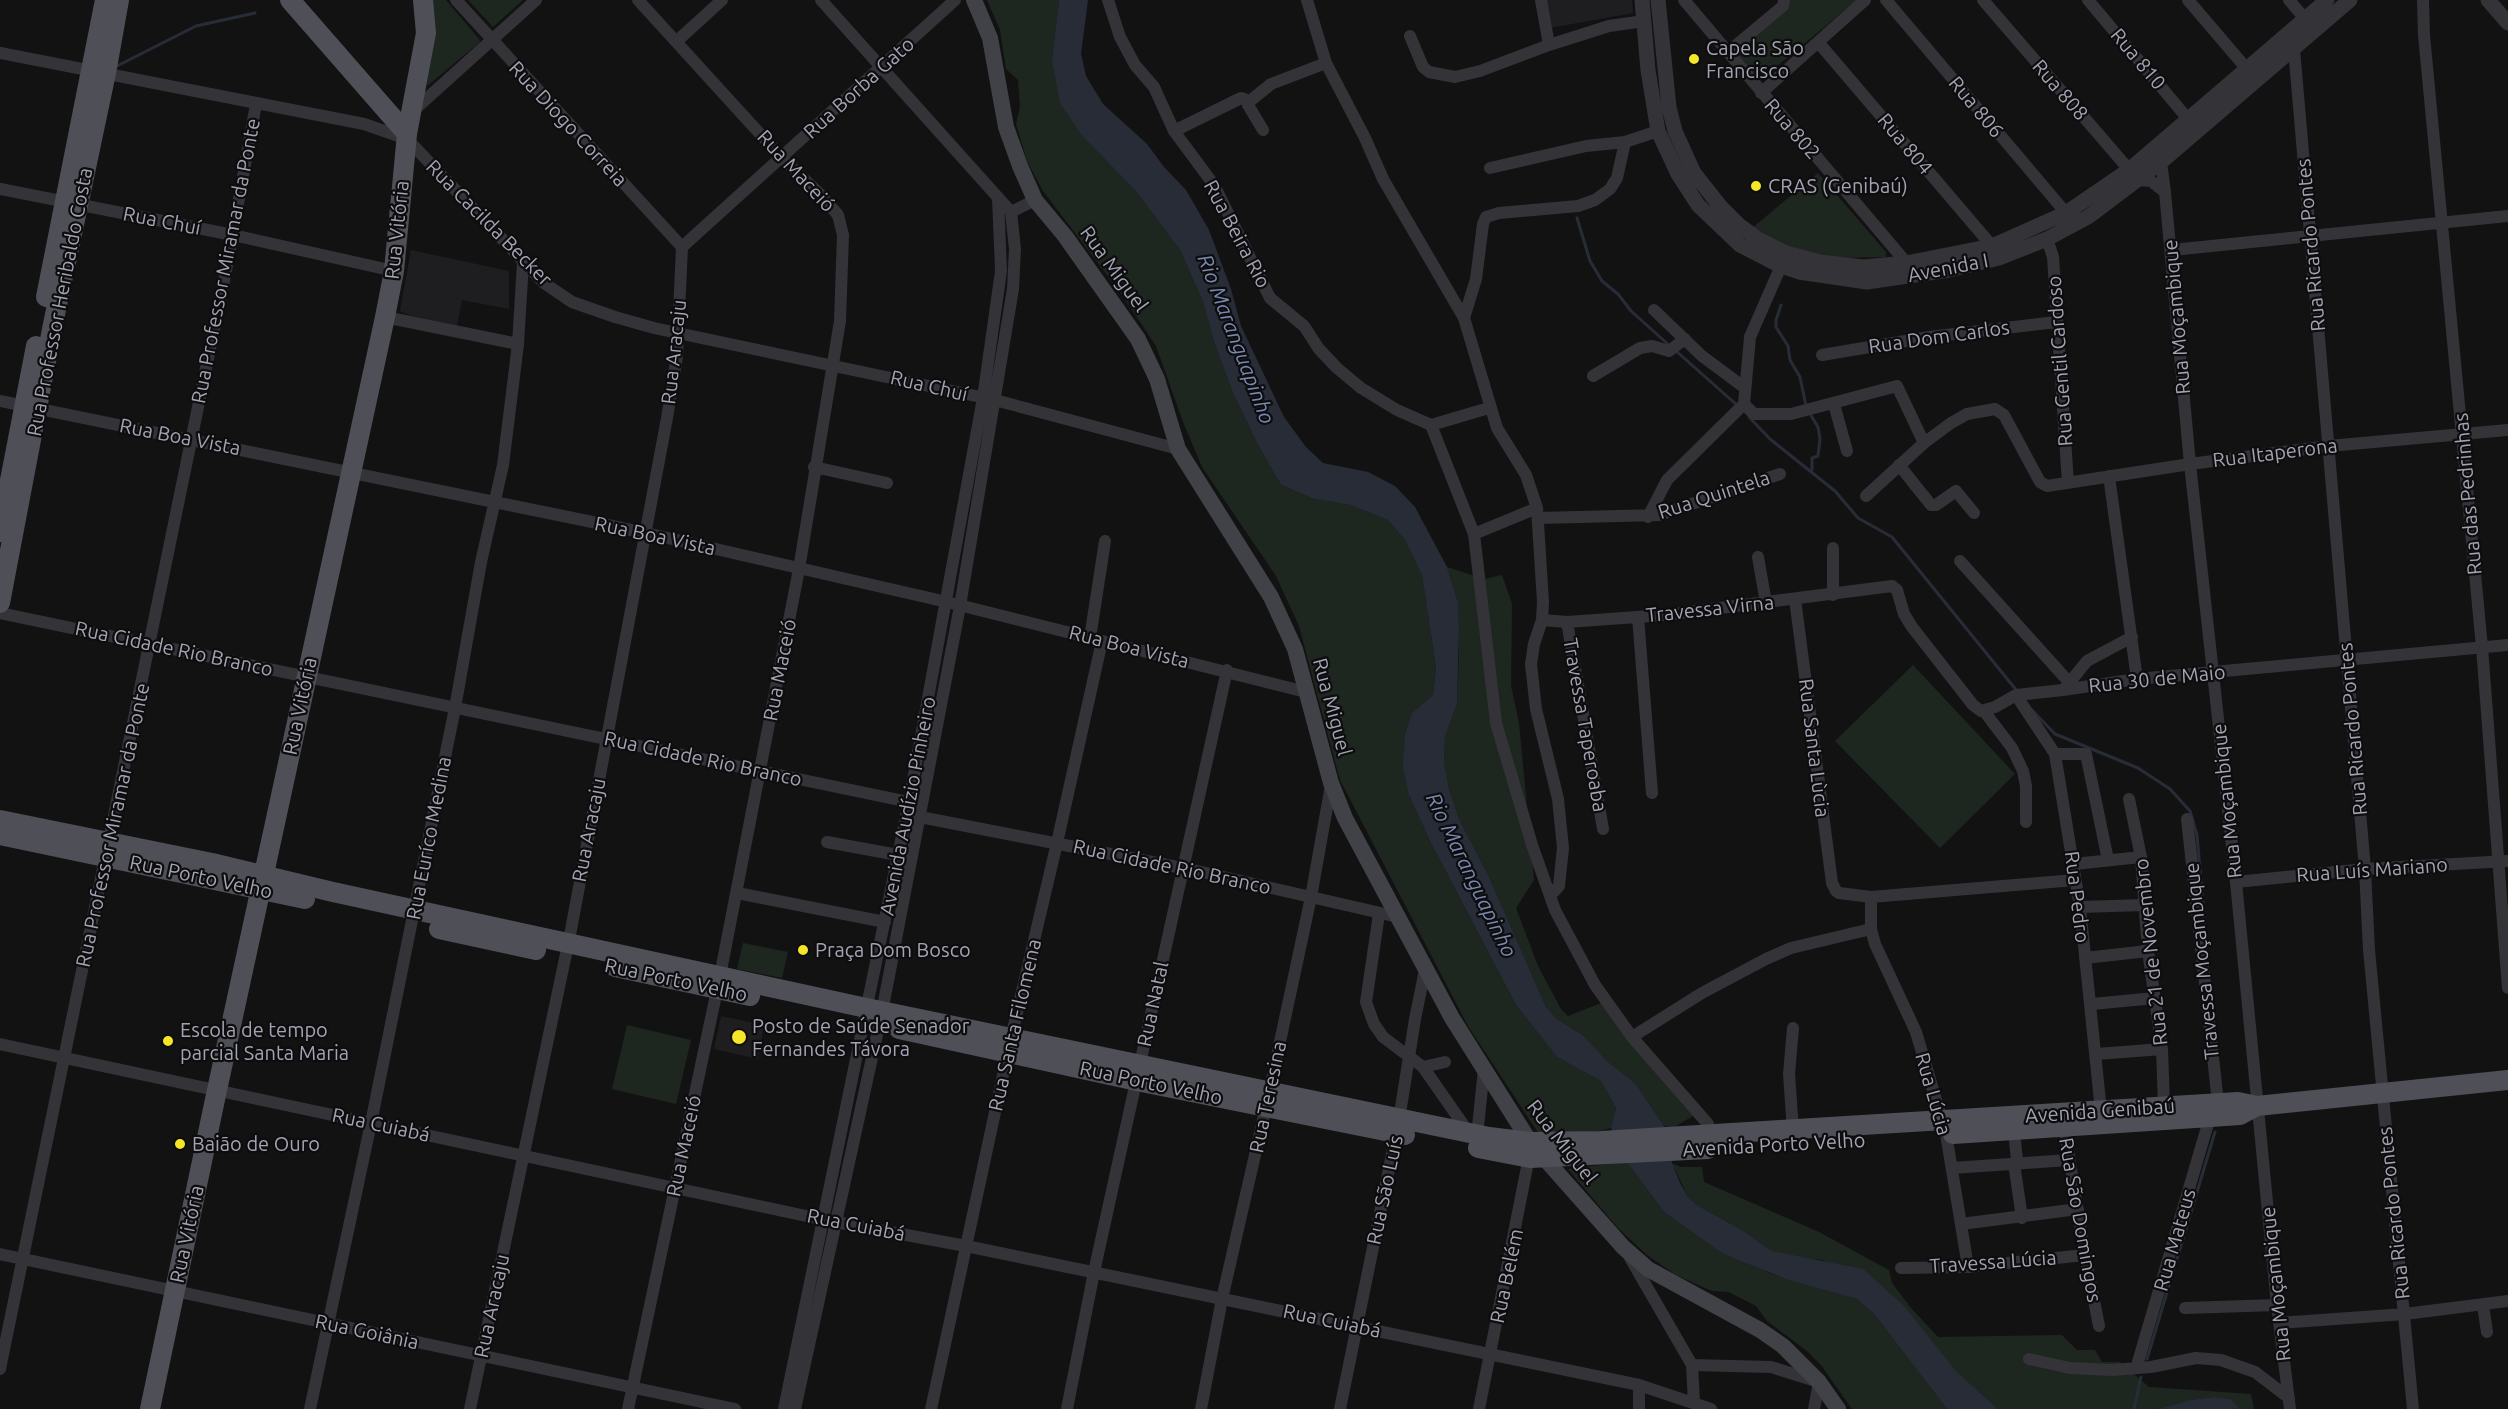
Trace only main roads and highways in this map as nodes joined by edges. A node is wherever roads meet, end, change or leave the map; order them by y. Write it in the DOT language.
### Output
graph roads {
  1 [pos="105,0"];
  2 [pos="119,0"];
  3 [pos="290,0"];
  4 [pos="423,0"];
  5 [pos="974,0"];
  6 [pos="99,72"];
  7 [pos="407,137"];
  8 [pos="32,407"];
  9 [pos="0,532"];
  10 [pos="0,603"];
  11 [pos="0,819"];
  12 [pos="0,835"];
  13 [pos="108,849"];
  14 [pos="263,882"];
  15 [pos="2508,1080"];
  16 [pos="2214,1110"];
  17 [pos="2063,1120"];
  18 [pos="1398,1127"];
  19 [pos="1944,1128"];
  20 [pos="1671,1144"];
  21 [pos="1601,1148"];
  22 [pos="1535,1152"];
  23 [pos="150,1409"];
  24 [pos="1838,1409"];
  1 -- 6 [label="main road, Rua Professor Heribaldo Costa"];
  2 -- 6 [label="main road, Rua Professor Heribaldo Costa"];
  3 -- 7 [label="main road, Rua Cacilda Becker"];
  4 -- 7 [label="main road, Rua Vitória"];
  5 -- 22 [label="main road, Rua Miguel"];
  6 -- 8 [label="main road, Rua Professor Heribaldo Costa"];
  7 -- 14 [label="main road, Rua Vitória"];
  8 -- 9 [label="main road, Rua Professor Heribaldo Costa"];
  8 -- 10 [label="main road, Rua Professor Heribaldo Costa"];
  11 -- 13 [label="main road, Rua Porto Velho"];
  12 -- 13 [label="main road, Rua Porto Velho"];
  13 -- 14 [label="main road, Rua Porto Velho"];
  14 -- 18 [label="main road, Rua Porto Velho"];
  14 -- 23 [label="main road, Rua Vitória"];
  15 -- 16 [label="main road, Avenida Genibaú"];
  16 -- 17 [label="main road, Avenida Genibaú"];
  16 -- 17 [label="main road, Avenida Genibaú"];
  17 -- 19 [label="main road, Avenida Genibaú"];
  17 -- 19 [label="main road, Avenida Genibaú"];
  18 -- 22 [label="main road, Rua Porto Velho"];
  18 -- 22 [label="main road, Rua Porto Velho"];
  19 -- 20 [label="main road, Avenida Porto Velho"];
  19 -- 20 [label="main road, Avenida Porto Velho"];
  20 -- 21 [label="main road, Avenida Porto Velho"];
  21 -- 22 [label="main road, Rua Porto Velho"];
  22 -- 24 [label="main road, Rua Miguel"];
}
